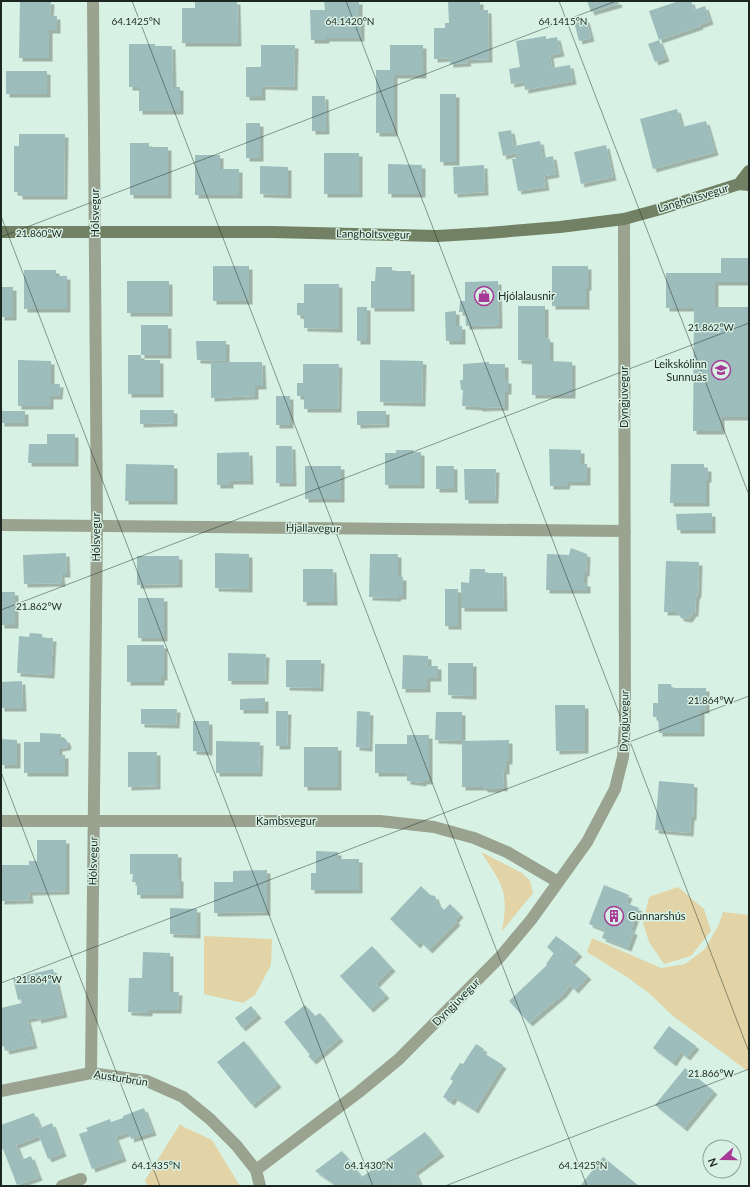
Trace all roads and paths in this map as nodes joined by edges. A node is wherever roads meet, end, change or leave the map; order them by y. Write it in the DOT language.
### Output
graph roads {
  1 [pos="92,1"];
  2 [pos="749,171"];
  3 [pos="744,184"];
  4 [pos="624,219"];
  5 [pos="1,232"];
  6 [pos="95,232"];
  7 [pos="1,525"];
  8 [pos="97,525"];
  9 [pos="625,531"];
  10 [pos="1,821"];
  11 [pos="93,822"];
  12 [pos="558,882"];
  13 [pos="91,1073"];
  14 [pos="1,1091"];
  15 [pos="256,1170"];
  16 [pos="82,1179"];
  17 [pos="62,1186"];
  18 [pos="260,1186"];
  1 -- 6 [label="street, Hólsvegur"];
  2 -- 3 [label="street, Langholtsvegur"];
  3 -- 4 [label="street, Langholtsvegur"];
  4 -- 6 [label="street, Langholtsvegur"];
  4 -- 9 [label="street, Dyngjuvegur"];
  5 -- 6 [label="street, Langholtsvegur"];
  6 -- 8 [label="street, Hólsvegur"];
  7 -- 8 [label="street, Hjallavegur"];
  8 -- 9 [label="street, Hjallavegur"];
  8 -- 11 [label="street, Hólsvegur"];
  9 -- 12 [label="street, Dyngjuvegur"];
  10 -- 11 [label="street, Kambsvegur"];
  11 -- 12 [label="street, Kambsvegur"];
  11 -- 13 [label="street, Hólsvegur"];
  12 -- 15 [label="street, Dyngjuvegur"];
  13 -- 14 [label="street, Austurbrún"];
  13 -- 15 [label="street, Austurbrún"];
  15 -- 18 [label="street"];
  16 -- 17 [label="street"];
}
